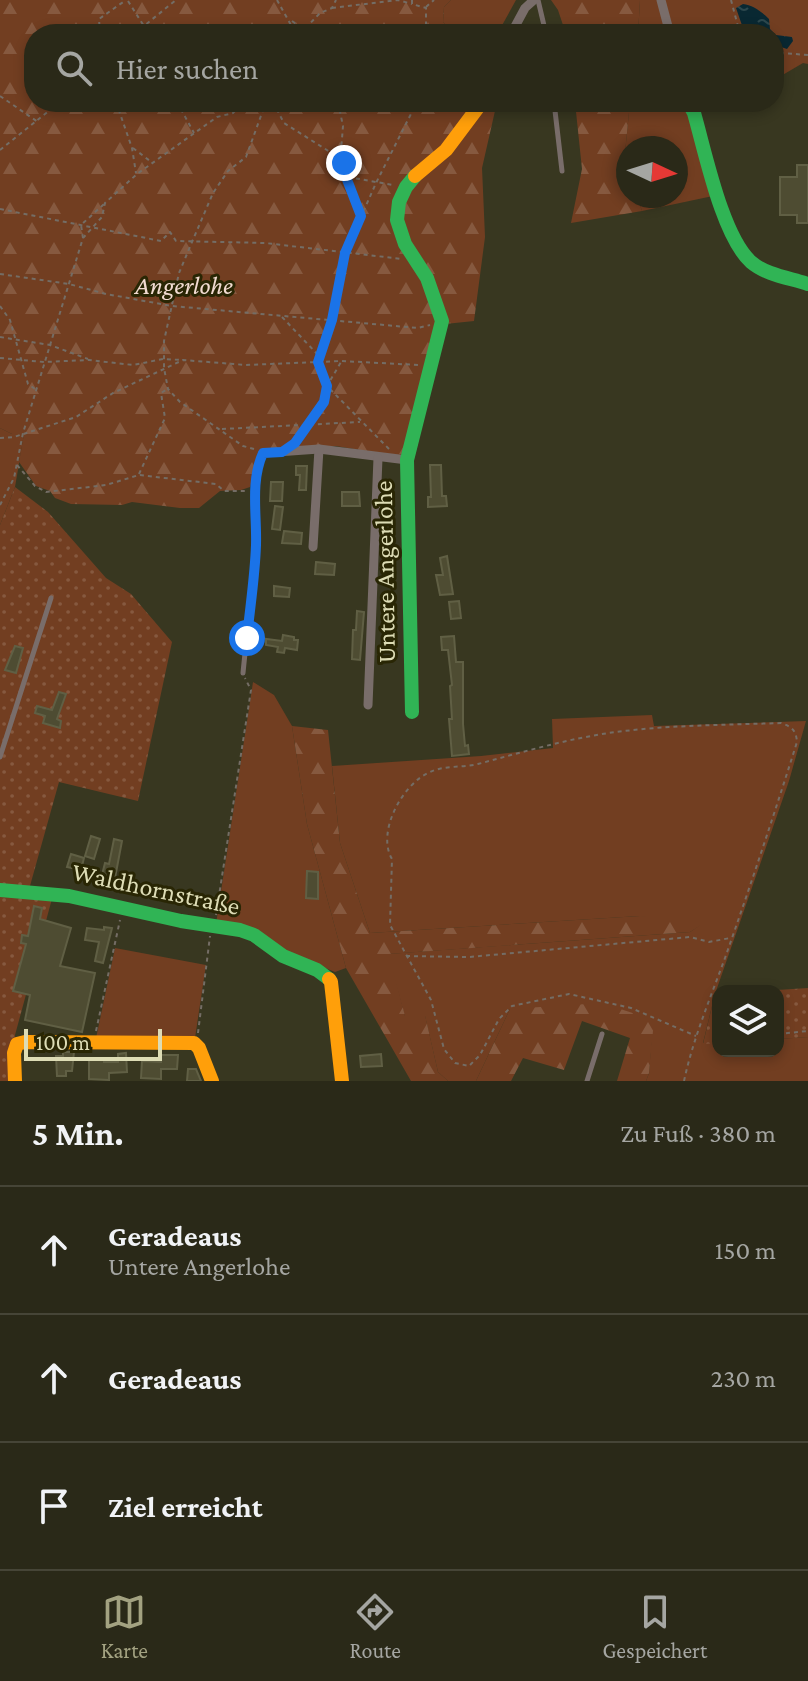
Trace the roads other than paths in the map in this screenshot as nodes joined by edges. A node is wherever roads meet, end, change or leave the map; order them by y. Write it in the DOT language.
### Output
graph roads {
  1 [pos="536,0"];
  2 [pos="661,0"];
  3 [pos="516,24"];
  4 [pos="543,24"];
  5 [pos="667,24"];
  6 [pos="474,112"];
  7 [pos="555,112"];
  8 [pos="693,112"];
  9 [pos="562,171"];
  10 [pos="808,284"];
  11 [pos="319,449"];
  12 [pos="263,453"];
  13 [pos="378,458"];
  14 [pos="403,459"];
  15 [pos="313,547"];
  16 [pos="51,598"];
  17 [pos="243,673"];
  18 [pos="368,705"];
  19 [pos="412,712"];
  20 [pos="0,757"];
  21 [pos="0,890"];
  22 [pos="602,1034"];
  23 [pos="15,1081"];
  24 [pos="212,1081"];
  25 [pos="342,1081"];
  26 [pos="587,1081"];
  1 -- 3 [label="street"];
  1 -- 4 [label="lane"];
  2 -- 5 [label="street"];
  6 -- 14 [label="street"];
  7 -- 9 [label="lane"];
  8 -- 10 [label="street"];
  11 -- 12 [label="street, Untere Angerlohe"];
  11 -- 13 [label="street, Untere Angerlohe"];
  11 -- 15 [label="street"];
  12 -- 17 [label="lane"];
  13 -- 14 [label="street, Untere Angerlohe"];
  13 -- 18 [label="street, Untere Angerlohe"];
  14 -- 19 [label="street, Untere Angerlohe"];
  16 -- 20 [label="lane"];
  21 -- 25 [label="street, Waldhornstraße"];
  22 -- 26 [label="lane"];
  23 -- 24 [label="street"];
}
